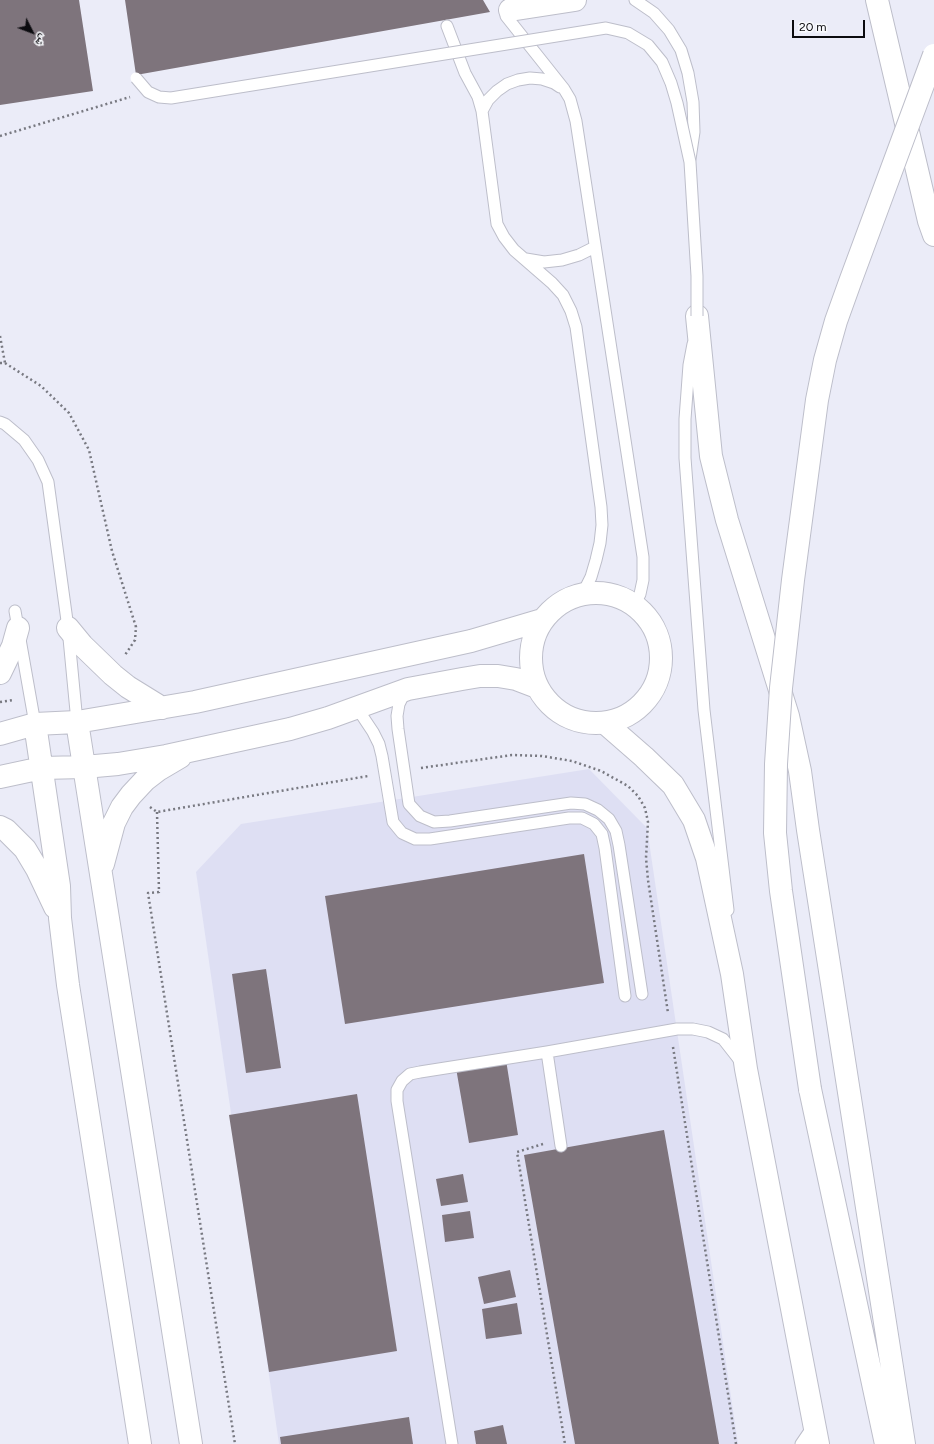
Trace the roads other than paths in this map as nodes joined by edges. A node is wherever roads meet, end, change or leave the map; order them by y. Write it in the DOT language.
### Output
graph roads {
  1 [pos="575,0"];
  2 [pos="635,0"];
  3 [pos="877,0"];
  4 [pos="508,13"];
  5 [pos="447,26"];
  6 [pos="934,55"];
  7 [pos="136,78"];
  8 [pos="564,89"];
  9 [pos="482,111"];
  10 [pos="690,162"];
  11 [pos="934,235"];
  12 [pos="595,247"];
  13 [pos="526,259"];
  14 [pos="697,316"];
  15 [pos="0,422"];
  16 [pos="583,593"];
  17 [pos="635,604"];
  18 [pos="17,620"];
  19 [pos="542,620"];
  20 [pos="68,628"];
  21 [pos="0,673"];
  22 [pos="537,687"];
  23 [pos="408,689"];
  24 [pos="162,708"];
  25 [pos="357,708"];
  26 [pos="77,722"];
  27 [pos="605,723"];
  28 [pos="35,724"];
  29 [pos="0,734"];
  30 [pos="193,750"];
  31 [pos="84,767"];
  32 [pos="42,768"];
  33 [pos="0,777"];
  34 [pos="0,827"];
  35 [pos="101,871"];
  36 [pos="60,918"];
  37 [pos="732,974"];
  38 [pos="642,994"];
  39 [pos="625,996"];
  40 [pos="547,1052"];
  41 [pos="746,1069"];
  42 [pos="561,1143"];
  43 [pos="816,1434"];
  44 [pos="140,1444"];
  45 [pos="191,1444"];
  46 [pos="452,1444"];
  47 [pos="801,1444"];
  48 [pos="886,1444"];
  49 [pos="904,1444"];
  1 -- 4 [label="main road"];
  2 -- 10 [label="lane"];
  3 -- 11 [label="main road"];
  4 -- 8 [label="lane"];
  5 -- 9 [label="lane"];
  6 -- 48 [label="main road, bridge"];
  7 -- 10 [label="lane, bridge"];
  8 -- 9 [label="lane"];
  8 -- 12 [label="lane"];
  9 -- 13 [label="lane"];
  10 -- 14 [label="lane, bridge"];
  12 -- 13 [label="lane"];
  12 -- 17 [label="lane"];
  13 -- 16 [label="lane"];
  14 -- 37 [label="lane"];
  14 -- 49 [label="main road"];
  15 -- 20 [label="lane"];
  16 -- 17 [label="main road"];
  16 -- 19 [label="main road"];
  17 -- 27 [label="main road"];
  18 -- 21 [label="main road"];
  18 -- 28 [label="lane"];
  19 -- 22 [label="main road"];
  19 -- 24 [label="main road"];
  20 -- 24 [label="main road"];
  20 -- 26 [label="lane"];
  22 -- 23 [label="main road"];
  22 -- 27 [label="main road"];
  23 -- 25 [label="main road"];
  23 -- 38 [label="lane"];
  24 -- 26 [label="main road"];
  25 -- 30 [label="main road"];
  25 -- 39 [label="lane"];
  26 -- 28 [label="main road"];
  26 -- 31 [label="main road"];
  27 -- 37 [label="main road"];
  28 -- 29 [label="main road"];
  28 -- 32 [label="main road"];
  30 -- 31 [label="main road"];
  30 -- 35 [label="main road"];
  31 -- 32 [label="main road"];
  31 -- 35 [label="main road"];
  32 -- 33 [label="main road"];
  32 -- 36 [label="main road"];
  34 -- 36 [label="main road"];
  35 -- 45 [label="main road"];
  36 -- 44 [label="main road"];
  37 -- 41 [label="main road"];
  40 -- 41 [label="lane"];
  40 -- 42 [label="lane"];
  40 -- 46 [label="lane"];
  41 -- 43 [label="main road"];
  43 -- 47 [label="lane"];
}
